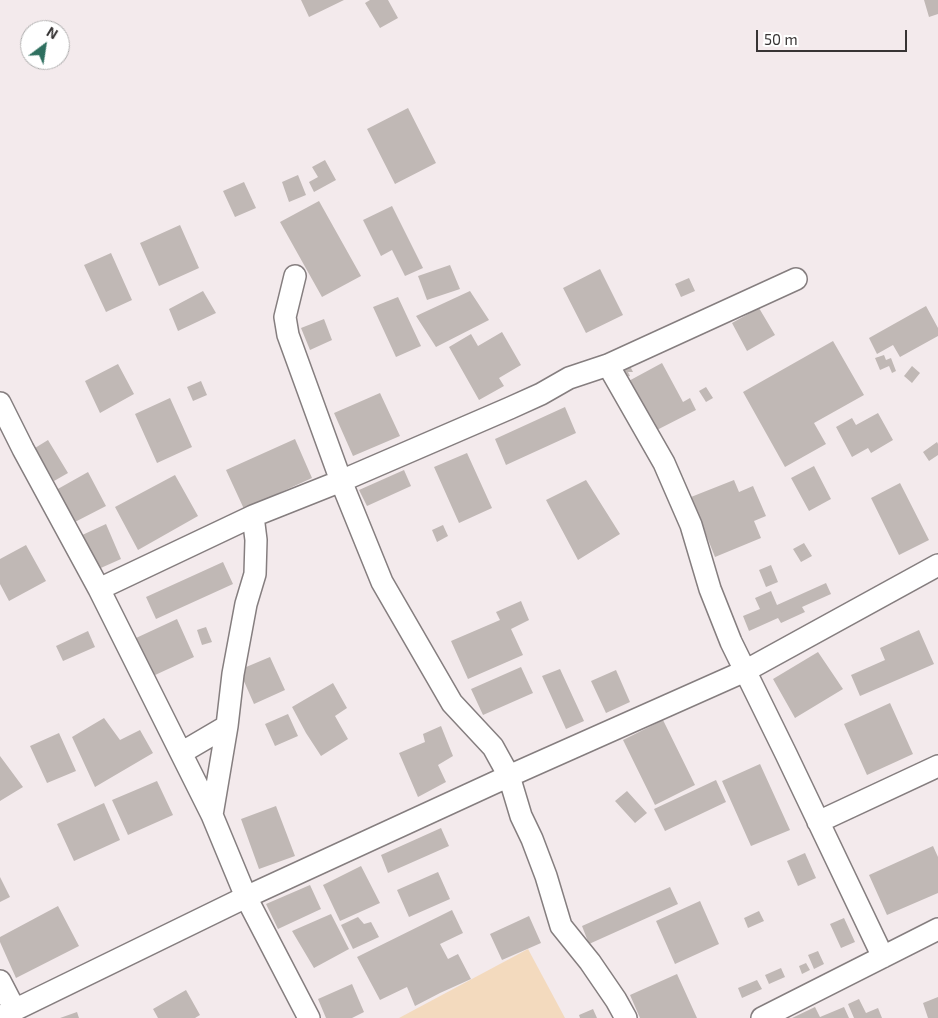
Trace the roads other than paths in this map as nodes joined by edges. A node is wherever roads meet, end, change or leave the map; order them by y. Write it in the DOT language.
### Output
graph roads {
  1 [pos="295,276"];
  2 [pos="796,279"];
  3 [pos="608,366"];
  4 [pos="0,403"];
  5 [pos="341,481"];
  6 [pos="252,516"];
  7 [pos="938,565"];
  8 [pos="98,589"];
  9 [pos="745,671"];
  10 [pos="227,726"];
  11 [pos="181,753"];
  12 [pos="938,766"];
  13 [pos="509,776"];
  14 [pos="212,815"];
  15 [pos="818,822"];
  16 [pos="246,897"];
  17 [pos="938,929"];
  18 [pos="883,957"];
  19 [pos="0,982"];
  20 [pos="7,1013"];
  21 [pos="309,1018"];
  22 [pos="626,1018"];
  23 [pos="762,1018"];
  1 -- 5 [label="street"];
  2 -- 3 [label="street"];
  3 -- 5 [label="street"];
  3 -- 9 [label="street"];
  4 -- 8 [label="street"];
  5 -- 6 [label="street"];
  5 -- 13 [label="street"];
  6 -- 8 [label="street"];
  6 -- 10 [label="street"];
  7 -- 9 [label="street"];
  8 -- 11 [label="street"];
  9 -- 13 [label="street"];
  9 -- 15 [label="street"];
  10 -- 11 [label="street"];
  10 -- 14 [label="street"];
  11 -- 14 [label="street"];
  12 -- 15 [label="street"];
  13 -- 16 [label="street"];
  13 -- 22 [label="street"];
  14 -- 16 [label="street"];
  15 -- 18 [label="street"];
  16 -- 20 [label="street"];
  16 -- 21 [label="street"];
  17 -- 18 [label="street"];
  18 -- 23 [label="street"];
  19 -- 20 [label="street"];
}
